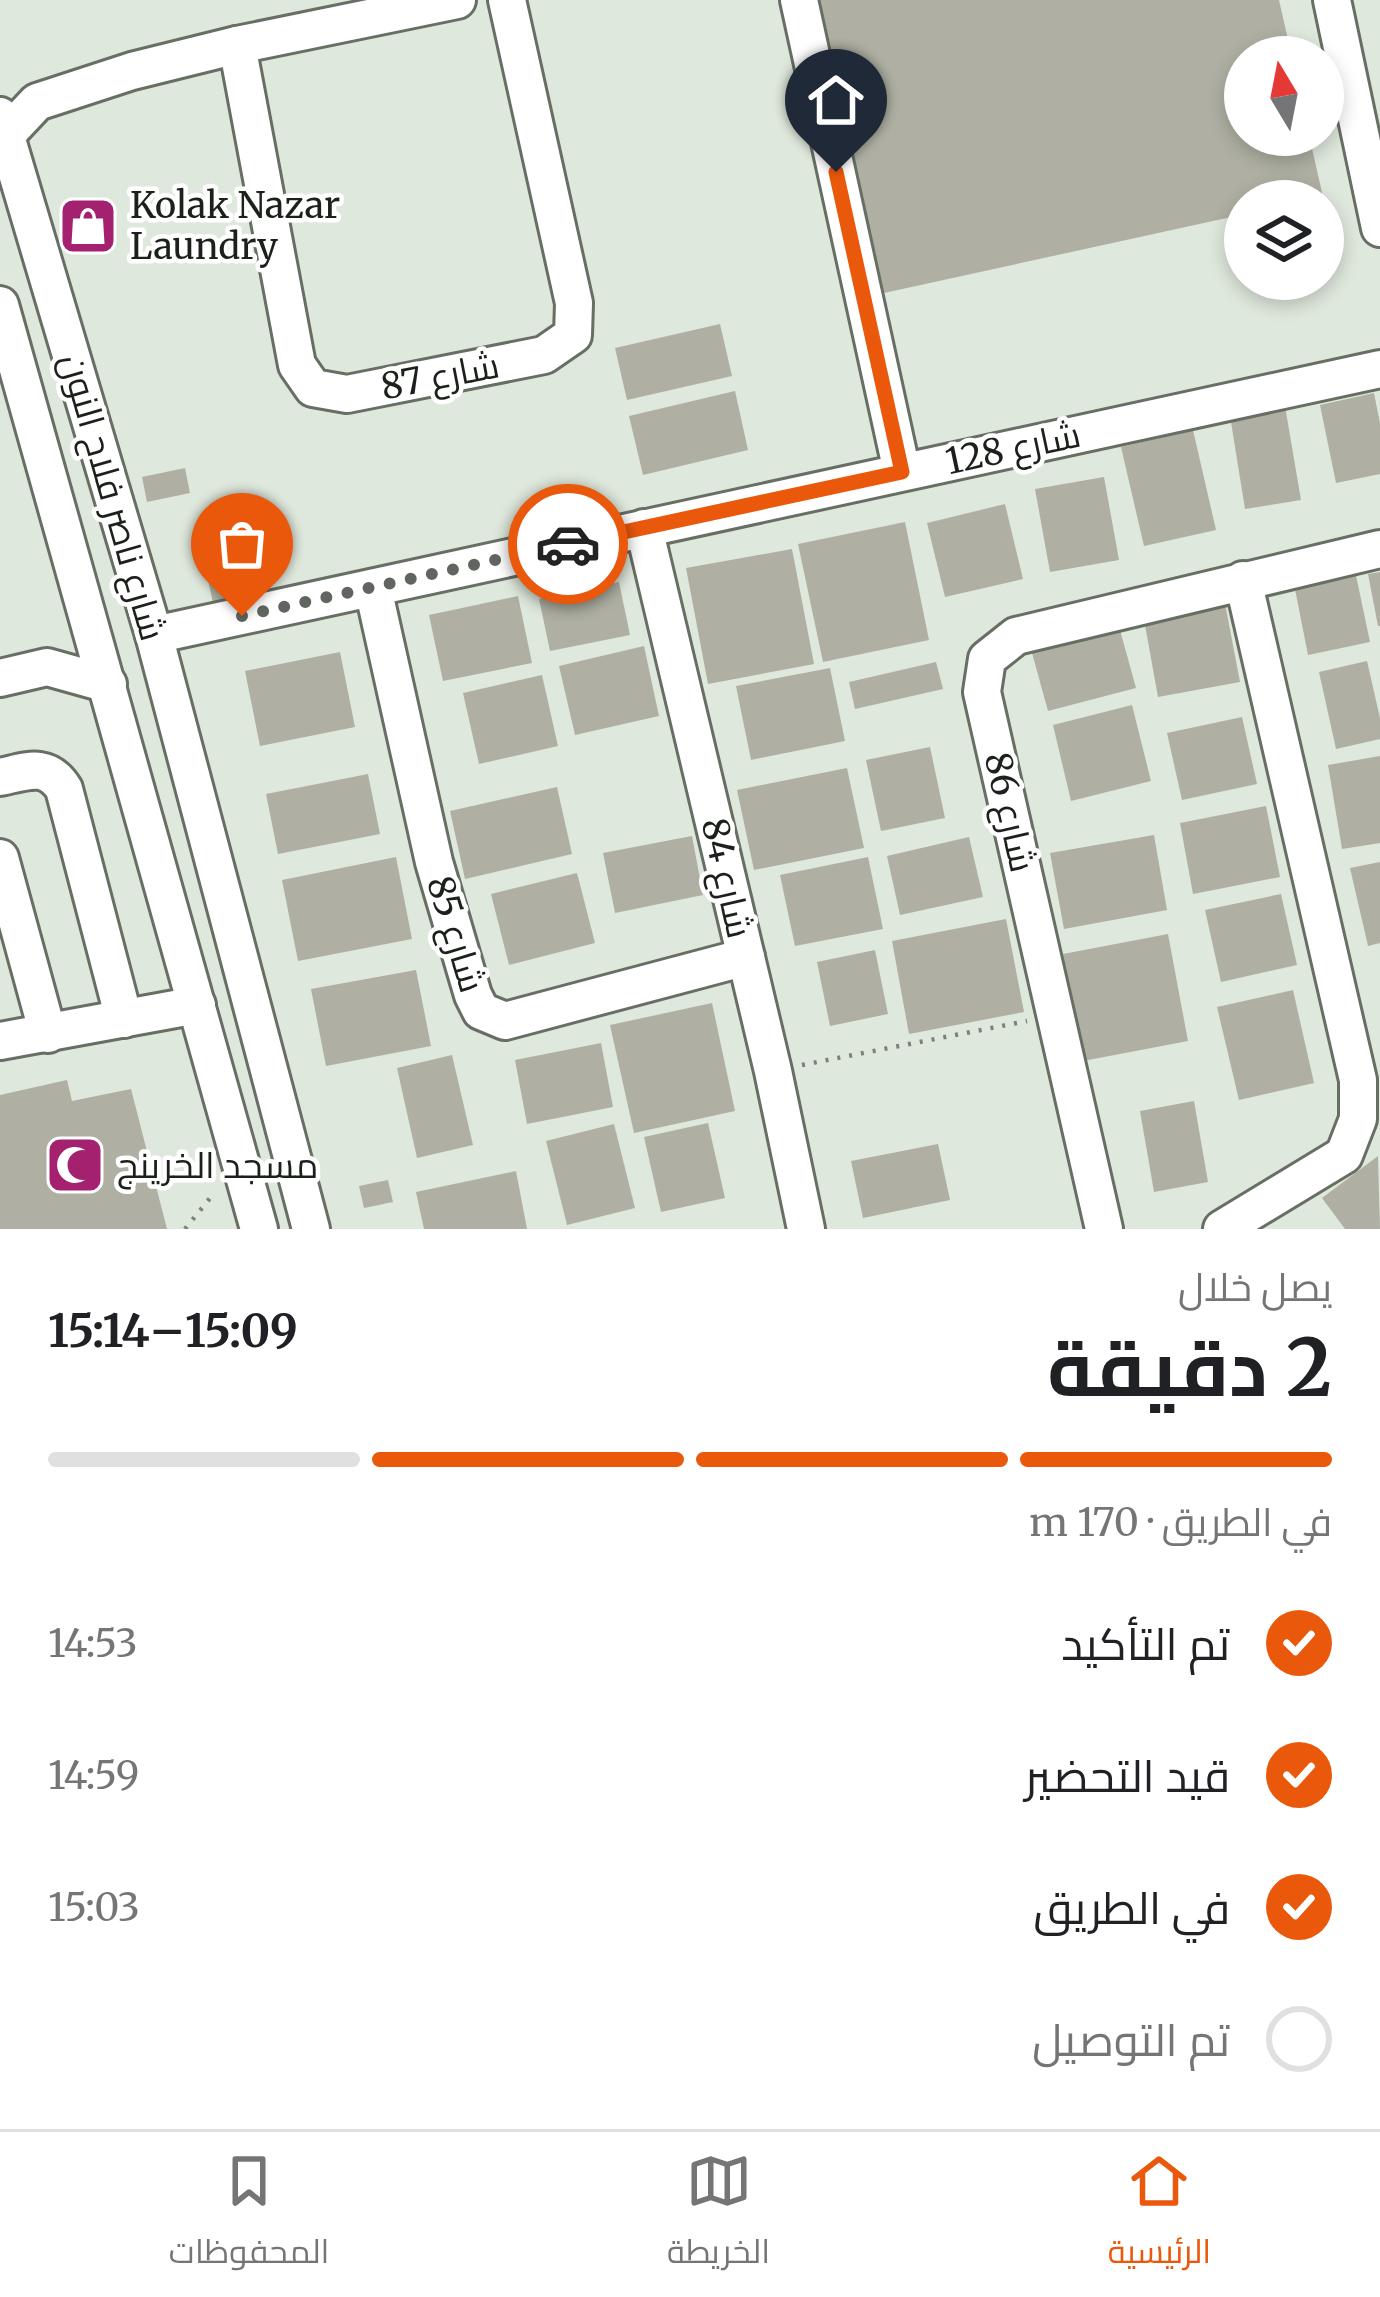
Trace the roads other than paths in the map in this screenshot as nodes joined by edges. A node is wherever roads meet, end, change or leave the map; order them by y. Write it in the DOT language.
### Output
graph roads {
  1 [pos="457,0"];
  2 [pos="507,0"];
  3 [pos="799,0"];
  4 [pos="1332,0"];
  5 [pos="237,45"];
  6 [pos="0,93"];
  7 [pos="37,102"];
  8 [pos="3,125"];
  9 [pos="1380,228"];
  10 [pos="0,305"];
  11 [pos="1380,369"];
  12 [pos="902,472"];
  13 [pos="644,527"];
  14 [pos="1380,549"];
  15 [pos="1243,580"];
  16 [pos="373,588"];
  17 [pos="88,614"];
  18 [pos="154,635"];
  19 [pos="47,667"];
  20 [pos="0,678"];
  21 [pos="108,685"];
  22 [pos="0,777"];
  23 [pos="0,858"];
  24 [pos="746,957"];
  25 [pos="196,1005"];
  26 [pos="124,1019"];
  27 [pos="48,1034"];
  28 [pos="0,1041"];
  29 [pos="297,1169"];
  30 [pos="247,1183"];
  31 [pos="259,1229"];
  32 [pos="311,1229"];
  33 [pos="806,1229"];
  34 [pos="1104,1229"];
  35 [pos="1222,1229"];
  1 -- 5 [label="street"];
  2 -- 5 [label="street, شارع 87"];
  3 -- 12 [label="street"];
  4 -- 9 [label="street"];
  5 -- 7 [label="street"];
  6 -- 7 [label="street"];
  7 -- 8 [label="street"];
  8 -- 18 [label="street, شارع ناصر فلاح النون"];
  10 -- 17 [label="street, شارع ناصر فلاح النون"];
  11 -- 12 [label="street, شارع 128"];
  12 -- 13 [label="street, شارع 128"];
  13 -- 16 [label="street, شارع 128"];
  13 -- 24 [label="street, شارع 84"];
  14 -- 15 [label="street, شارع 86"];
  15 -- 34 [label="street, شارع 86"];
  15 -- 35 [label="street"];
  16 -- 18 [label="street, شارع 128"];
  16 -- 24 [label="street, شارع 85"];
  17 -- 19 [label="street"];
  17 -- 21 [label="street, شارع ناصر فلاح النون"];
  18 -- 29 [label="street, شارع ناصر فلاح النون"];
  19 -- 20 [label="street"];
  19 -- 21 [label="street"];
  21 -- 25 [label="street, شارع ناصر فلاح النون"];
  22 -- 26 [label="street"];
  23 -- 27 [label="street"];
  24 -- 33 [label="street, شارع 84"];
  25 -- 26 [label="street"];
  25 -- 30 [label="street, شارع ناصر فلاح النون"];
  26 -- 27 [label="street"];
  27 -- 28 [label="street"];
  29 -- 30 [label="street"];
  29 -- 32 [label="street, شارع ناصر فلاح النون"];
  30 -- 31 [label="street, شارع ناصر فلاح النون"];
}
